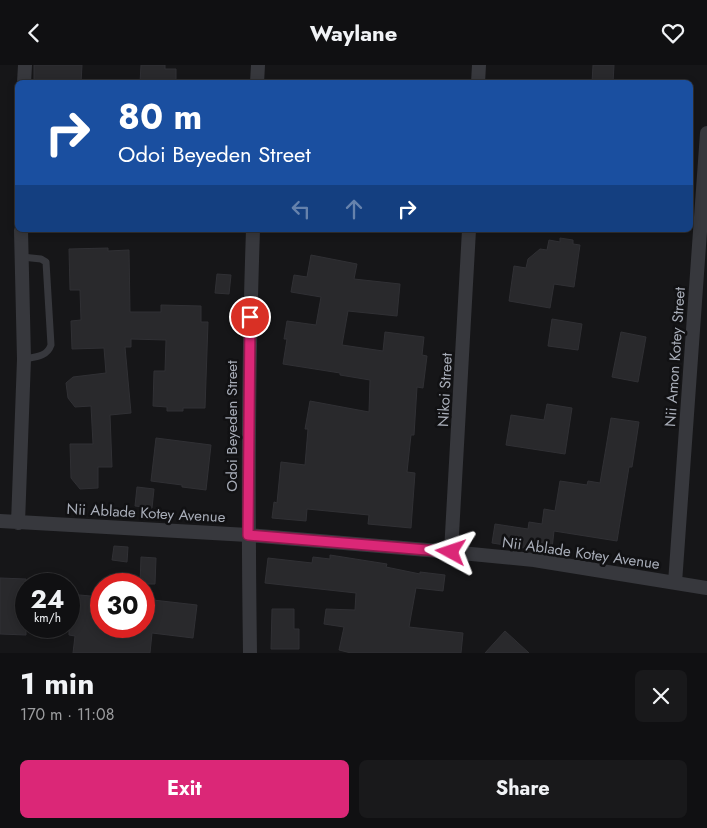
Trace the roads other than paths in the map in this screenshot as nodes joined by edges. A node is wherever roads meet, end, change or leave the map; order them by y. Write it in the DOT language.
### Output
graph roads {
  1 [pos="25,65"];
  2 [pos="258,65"];
  3 [pos="479,65"];
  4 [pos="24,80"];
  5 [pos="257,80"];
  6 [pos="478,80"];
  7 [pos="707,133"];
  8 [pos="21,232"];
  9 [pos="253,232"];
  10 [pos="469,232"];
  11 [pos="22,257"];
  12 [pos="24,359"];
  13 [pos="0,521"];
  14 [pos="18,523"];
  15 [pos="248,535"];
  16 [pos="451,552"];
  17 [pos="675,583"];
  18 [pos="707,588"];
  19 [pos="250,653"];
  1 -- 4 [label="street"];
  2 -- 5 [label="street"];
  3 -- 6 [label="street"];
  7 -- 17 [label="street, Nii Amon Kotey Street"];
  8 -- 11 [label="street"];
  9 -- 15 [label="street, Odoi Beyeden Street"];
  10 -- 16 [label="street, Nikoi Street"];
  11 -- 12 [label="street"];
  11 -- 12 [label="lane"];
  12 -- 14 [label="street"];
  13 -- 14 [label="street, Nii Ablade Kotey Avenue"];
  14 -- 15 [label="street, Nii Ablade Kotey Avenue"];
  15 -- 16 [label="street, Nii Ablade Kotey Avenue"];
  15 -- 19 [label="street, Odoi Beyeden Street"];
  16 -- 17 [label="street, Nii Ablade Kotey Avenue"];
  17 -- 18 [label="street, Nii Ablade Kotey Avenue"];
}
